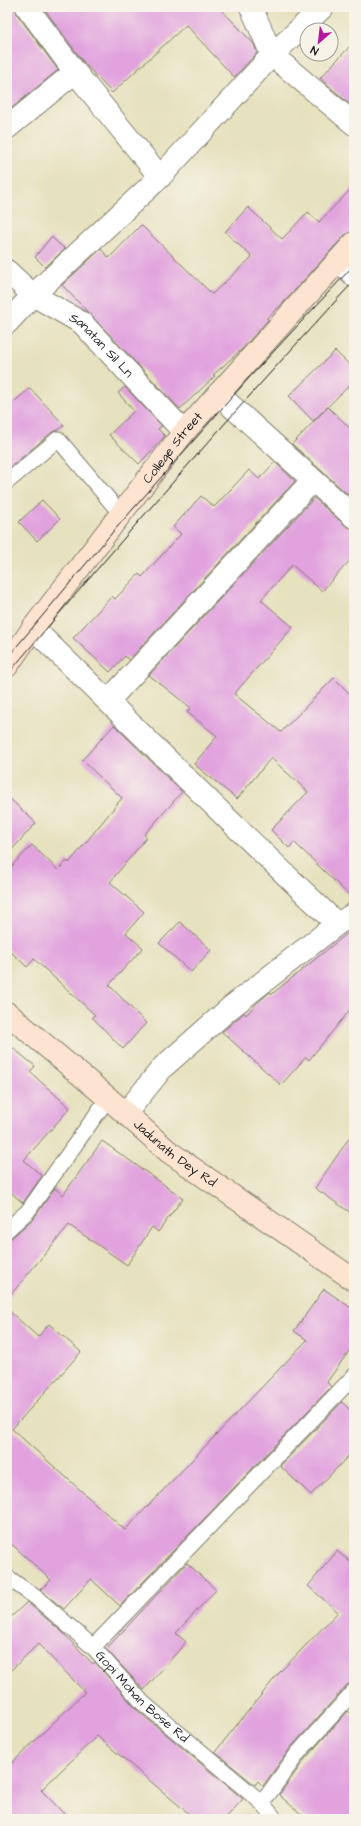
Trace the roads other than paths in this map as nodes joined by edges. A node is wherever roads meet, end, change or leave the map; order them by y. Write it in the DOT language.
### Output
graph roads {
  1 [pos="27,7"];
  2 [pos="251,7"];
  3 [pos="323,7"];
  4 [pos="272,55"];
  5 [pos="75,72"];
  6 [pos="354,124"];
  7 [pos="7,128"];
  8 [pos="160,177"];
  9 [pos="354,243"];
  10 [pos="335,262"];
  11 [pos="7,271"];
  12 [pos="354,280"];
  13 [pos="33,295"];
  14 [pos="7,323"];
  15 [pos="218,394"];
  16 [pos="184,432"];
  17 [pos="313,480"];
  18 [pos="7,482"];
  19 [pos="121,514"];
  20 [pos="354,517"];
  21 [pos="33,628"];
  22 [pos="7,666"];
  23 [pos="108,701"];
  24 [pos="346,919"];
  25 [pos="7,1013"];
  26 [pos="108,1098"];
  27 [pos="126,1113"];
  28 [pos="7,1230"];
  29 [pos="354,1280"];
  30 [pos="354,1376"];
  31 [pos="7,1577"];
  32 [pos="93,1647"];
  33 [pos="354,1690"];
  34 [pos="262,1803"];
  35 [pos="275,1819"];
  1 -- 5 [label="street"];
  2 -- 4 [label="street"];
  3 -- 4 [label="street"];
  4 -- 6 [label="street"];
  4 -- 8 [label="street"];
  5 -- 7 [label="street"];
  5 -- 8 [label="street"];
  8 -- 13 [label="street"];
  9 -- 10 [label="main road, College Street"];
  10 -- 12 [label="lane"];
  10 -- 15 [label="main road, College Street"];
  11 -- 13 [label="street, Sanatan Sil Ln"];
  13 -- 14 [label="street"];
  13 -- 16 [label="street, Sanatan Sil Ln"];
  15 -- 16 [label="main road, College Street"];
  15 -- 17 [label="street"];
  16 -- 19 [label="main road, College Street"];
  17 -- 20 [label="street"];
  17 -- 23 [label="street"];
  18 -- 19 [label="lane"];
  19 -- 21 [label="main road, College Street"];
  21 -- 22 [label="main road, College Street"];
  21 -- 23 [label="street"];
  23 -- 24 [label="street"];
  24 -- 27 [label="street"];
  25 -- 26 [label="main road, Jadunath Dey Rd"];
  26 -- 27 [label="main road, Jadunath Dey Rd"];
  26 -- 28 [label="lane"];
  27 -- 29 [label="main road, Jadunath Dey Rd"];
  30 -- 32 [label="lane"];
  31 -- 32 [label="lane, Gopi Mohan Bose Rd"];
  32 -- 34 [label="lane, Gopi Mohan Bose Rd"];
  33 -- 34 [label="lane"];
  34 -- 35 [label="lane, Gopi Mohan Bose Rd"];
}
